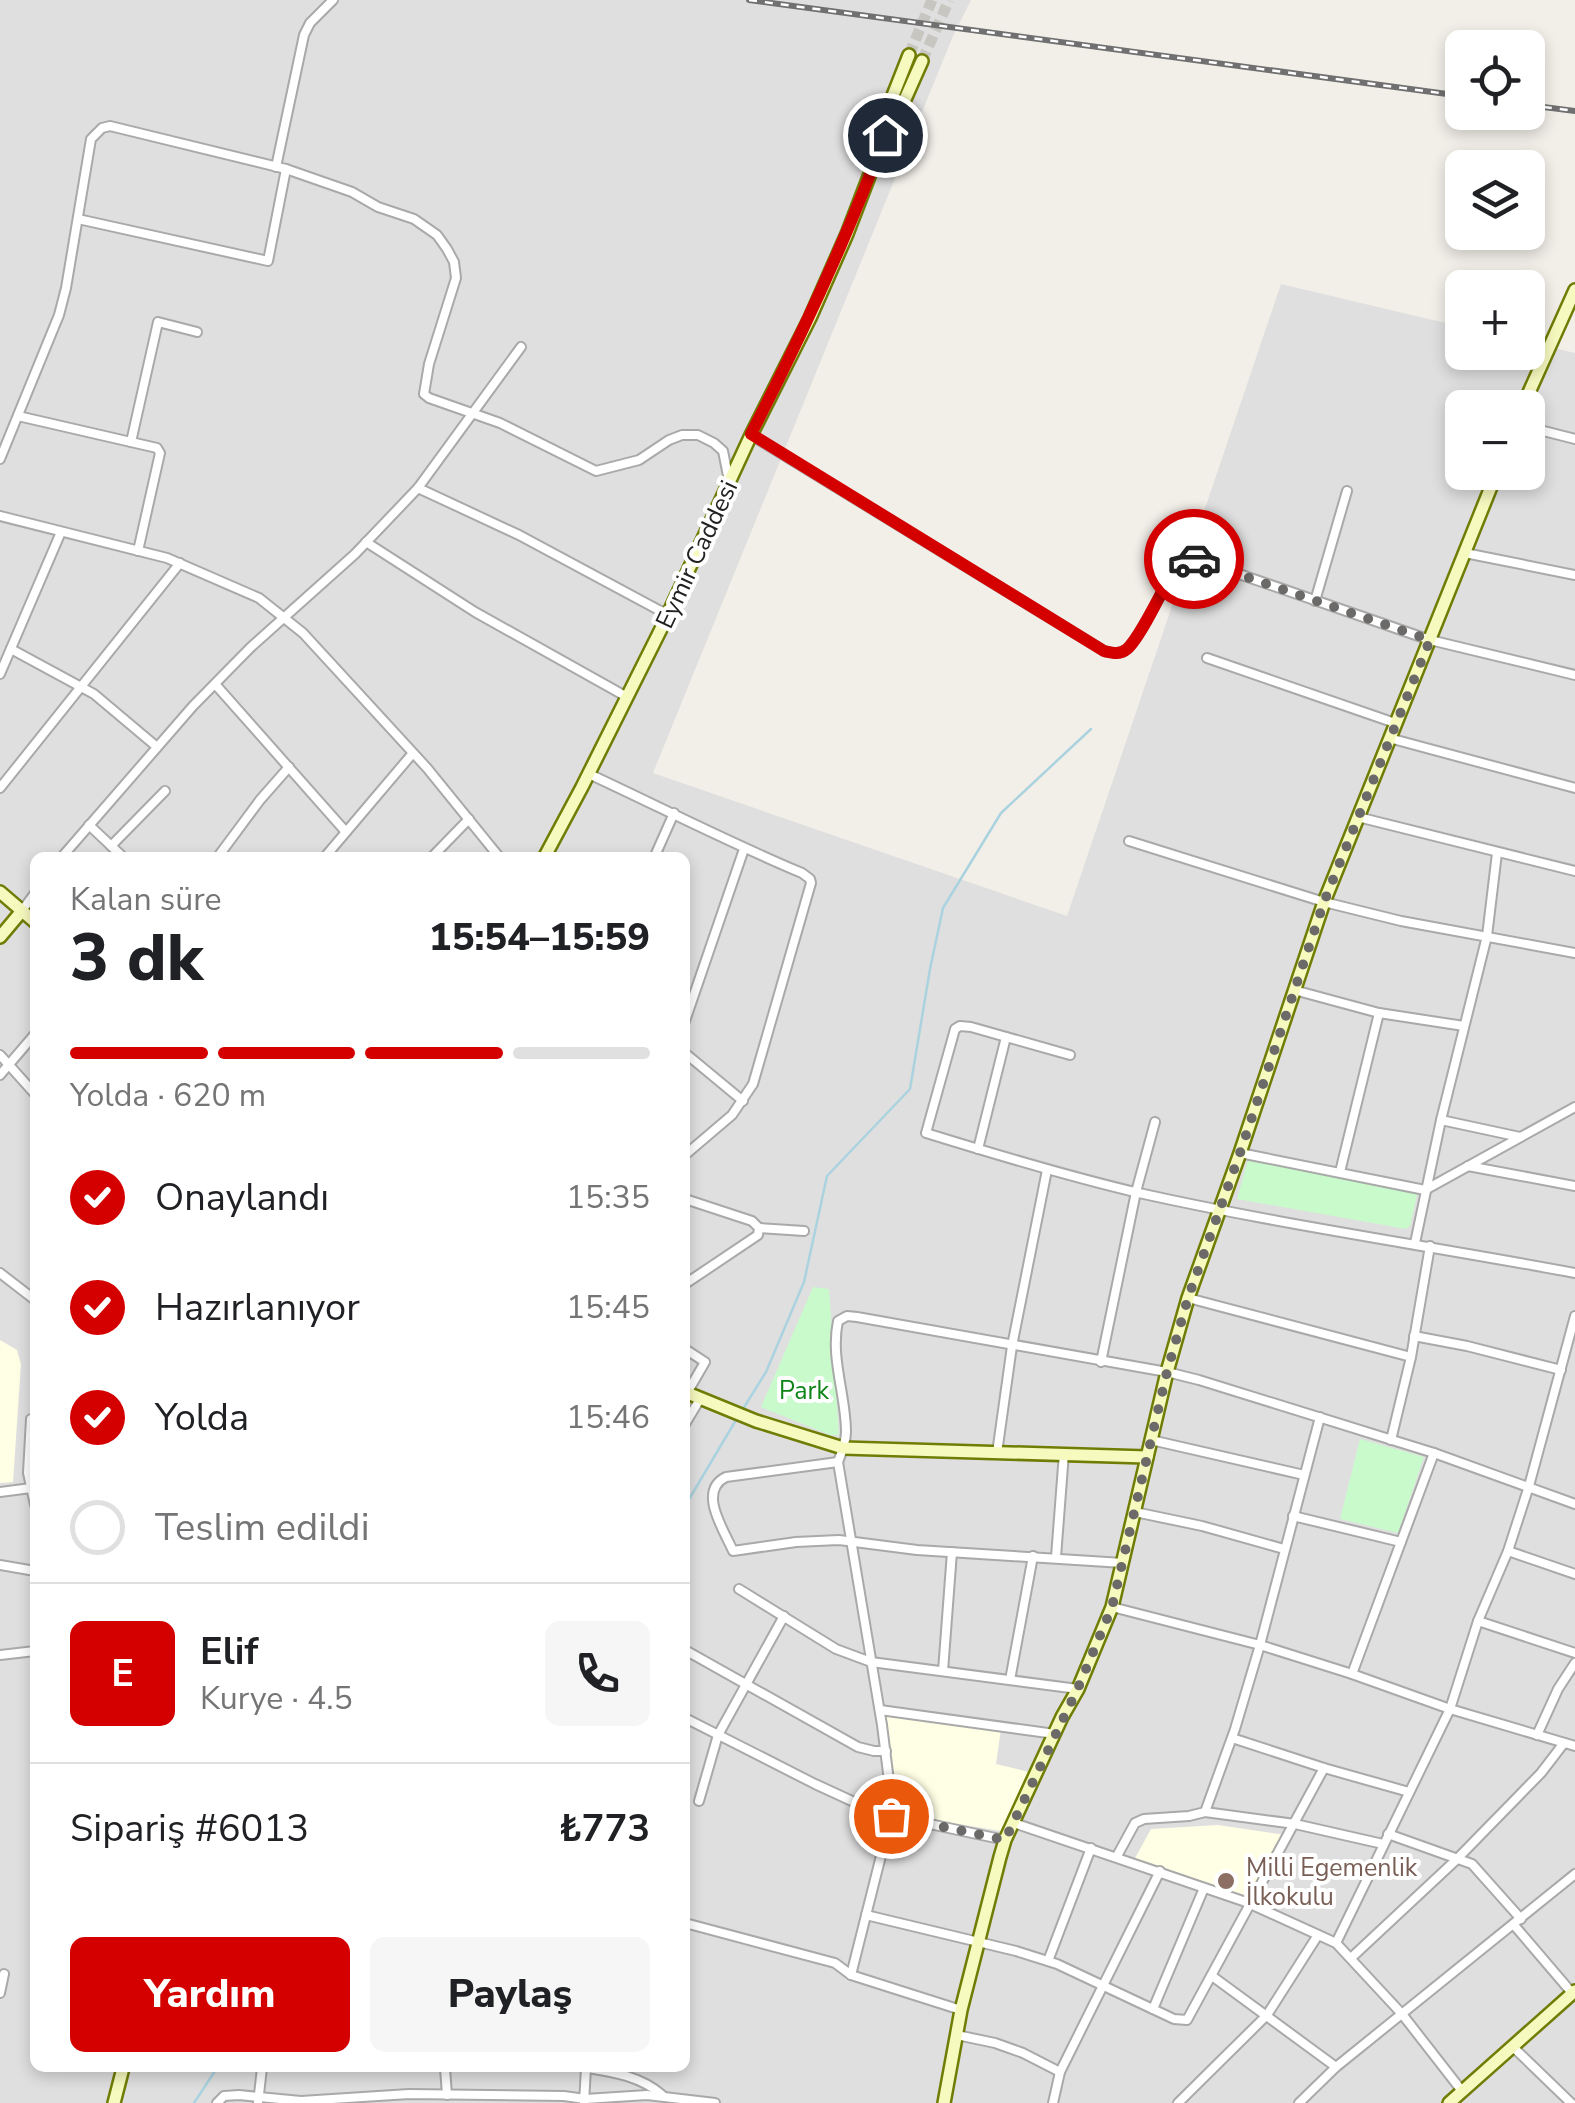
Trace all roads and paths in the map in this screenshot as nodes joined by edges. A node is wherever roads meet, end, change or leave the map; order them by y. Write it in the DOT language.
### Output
graph roads {
  1 [pos="333,0"];
  2 [pos="908,54"];
  3 [pos="922,61"];
  4 [pos="885,135"];
  5 [pos="281,168"];
  6 [pos="78,219"];
  7 [pos="1575,290"];
  8 [pos="197,332"];
  9 [pos="521,346"];
  10 [pos="1530,390"];
  11 [pos="473,414"];
  12 [pos="18,416"];
  13 [pos="1545,431"];
  14 [pos="751,434"];
  15 [pos="1575,439"];
  16 [pos="131,442"];
  17 [pos="0,459"];
  18 [pos="729,483"];
  19 [pos="418,488"];
  20 [pos="1490,490"];
  21 [pos="1346,491"];
  22 [pos="0,516"];
  23 [pos="61,532"];
  24 [pos="366,542"];
  25 [pos="138,551"];
  26 [pos="1465,554"];
  27 [pos="180,563"];
  28 [pos="1575,575"];
  29 [pos="1315,600"];
  30 [pos="668,615"];
  31 [pos="284,618"];
  32 [pos="1430,640"];
  33 [pos="11,648"];
  34 [pos="1207,658"];
  35 [pos="0,674"];
  36 [pos="1575,675"];
  37 [pos="214,684"];
  38 [pos="80,687"];
  39 [pos="627,698"];
  40 [pos="1396,723"];
  41 [pos="1389,738"];
  42 [pos="157,747"];
  43 [pos="413,753"];
  44 [pos="289,767"];
  45 [pos="589,774"];
  46 [pos="4,776"];
  47 [pos="0,788"];
  48 [pos="1575,788"];
  49 [pos="165,791"];
  50 [pos="674,813"];
  51 [pos="1358,817"];
  52 [pos="469,820"];
  53 [pos="88,825"];
  54 [pos="346,832"];
  55 [pos="1129,840"];
  56 [pos="111,846"];
  57 [pos="744,849"];
  58 [pos="66,852"];
  59 [pos="118,852"];
  60 [pos="221,852"];
  61 [pos="329,852"];
  62 [pos="437,852"];
  63 [pos="495,852"];
  64 [pos="547,852"];
  65 [pos="657,852"];
  66 [pos="1498,853"];
  67 [pos="1575,871"];
  68 [pos="0,892"];
  69 [pos="30,900"];
  70 [pos="1324,902"];
  71 [pos="21,912"];
  72 [pos="30,918"];
  73 [pos="1487,936"];
  74 [pos="0,937"];
  75 [pos="1575,953"];
  76 [pos="1294,990"];
  77 [pos="690,1006"];
  78 [pos="1379,1013"];
  79 [pos="1464,1026"];
  80 [pos="1006,1037"];
  81 [pos="30,1040"];
  82 [pos="0,1055"];
  83 [pos="1070,1056"];
  84 [pos="690,1058"];
  85 [pos="9,1064"];
  86 [pos="0,1075"];
  87 [pos="30,1088"];
  88 [pos="743,1102"];
  89 [pos="1575,1107"];
  90 [pos="1441,1120"];
  91 [pos="1155,1122"];
  92 [pos="1520,1138"];
  93 [pos="978,1149"];
  94 [pos="690,1151"];
  95 [pos="1240,1153"];
  96 [pos="1468,1166"];
  97 [pos="1047,1170"];
  98 [pos="1340,1172"];
  99 [pos="1575,1186"];
  100 [pos="1426,1190"];
  101 [pos="1136,1192"];
  102 [pos="690,1201"];
  103 [pos="1219,1210"];
  104 [pos="759,1228"];
  105 [pos="804,1231"];
  106 [pos="1415,1244"];
  107 [pos="1430,1246"];
  108 [pos="0,1273"];
  109 [pos="1575,1273"];
  110 [pos="690,1281"];
  111 [pos="30,1296"];
  112 [pos="1188,1298"];
  113 [pos="1575,1316"];
  114 [pos="1414,1336"];
  115 [pos="1012,1346"];
  116 [pos="690,1352"];
  117 [pos="1411,1357"];
  118 [pos="1101,1362"];
  119 [pos="1561,1370"];
  120 [pos="1167,1372"];
  121 [pos="690,1386"];
  122 [pos="690,1394"];
  123 [pos="700,1398"];
  124 [pos="690,1415"];
  125 [pos="1320,1417"];
  126 [pos="30,1419"];
  127 [pos="1151,1440"];
  128 [pos="1391,1440"];
  129 [pos="844,1448"];
  130 [pos="997,1453"];
  131 [pos="1064,1453"];
  132 [pos="1434,1453"];
  133 [pos="1147,1458"];
  134 [pos="838,1462"];
  135 [pos="1304,1475"];
  136 [pos="30,1483"];
  137 [pos="1529,1486"];
  138 [pos="30,1488"];
  139 [pos="0,1492"];
  140 [pos="1575,1504"];
  141 [pos="1135,1512"];
  142 [pos="1293,1516"];
  143 [pos="850,1542"];
  144 [pos="1401,1542"];
  145 [pos="1284,1548"];
  146 [pos="1508,1551"];
  147 [pos="952,1552"];
  148 [pos="1033,1556"];
  149 [pos="1056,1557"];
  150 [pos="1122,1563"];
  151 [pos="0,1565"];
  152 [pos="30,1570"];
  153 [pos="1575,1574"];
  154 [pos="739,1589"];
  155 [pos="1112,1607"];
  156 [pos="784,1616"];
  157 [pos="1478,1622"];
  158 [pos="1260,1645"];
  159 [pos="30,1652"];
  160 [pos="690,1653"];
  161 [pos="1575,1653"];
  162 [pos="0,1655"];
  163 [pos="871,1662"];
  164 [pos="1575,1664"];
  165 [pos="943,1671"];
  166 [pos="1352,1674"];
  167 [pos="1010,1680"];
  168 [pos="746,1684"];
  169 [pos="1078,1688"];
  170 [pos="1450,1709"];
  171 [pos="880,1710"];
  172 [pos="690,1721"];
  173 [pos="1054,1734"];
  174 [pos="718,1735"];
  175 [pos="1537,1735"];
  176 [pos="1232,1738"];
  177 [pos="1564,1743"];
  178 [pos="1575,1746"];
  179 [pos="886,1751"];
  180 [pos="1324,1768"];
  181 [pos="1409,1792"];
  182 [pos="699,1801"];
  183 [pos="1205,1812"];
  184 [pos="891,1816"];
  185 [pos="1014,1823"];
  186 [pos="1295,1824"];
  187 [pos="1388,1834"];
  188 [pos="1005,1840"];
  189 [pos="1384,1844"];
  190 [pos="1091,1848"];
  191 [pos="1117,1856"];
  192 [pos="1456,1860"];
  193 [pos="1160,1871"];
  194 [pos="1575,1874"];
  195 [pos="1204,1888"];
  196 [pos="1252,1904"];
  197 [pos="866,1915"];
  198 [pos="1518,1922"];
  199 [pos="690,1924"];
  200 [pos="1318,1935"];
  201 [pos="978,1942"];
  202 [pos="1336,1943"];
  203 [pos="1351,1958"];
  204 [pos="1048,1961"];
  205 [pos="4,1974"];
  206 [pos="851,1976"];
  207 [pos="1212,1976"];
  208 [pos="1104,1985"];
  209 [pos="1574,1992"];
  210 [pos="0,1993"];
  211 [pos="1152,2009"];
  212 [pos="961,2010"];
  213 [pos="1267,2014"];
  214 [pos="1402,2014"];
  215 [pos="957,2035"];
  216 [pos="1512,2046"];
  217 [pos="1336,2067"];
  218 [pos="122,2072"];
  219 [pos="262,2072"];
  220 [pos="445,2072"];
  221 [pos="587,2072"];
  222 [pos="610,2072"];
  223 [pos="1060,2072"];
  224 [pos="1462,2091"];
  225 [pos="447,2095"];
  226 [pos="664,2096"];
  227 [pos="258,2100"];
  228 [pos="584,2101"];
  229 [pos="114,2103"];
  230 [pos="216,2103"];
  231 [pos="714,2103"];
  232 [pos="944,2103"];
  233 [pos="1053,2103"];
  234 [pos="1178,2103"];
  235 [pos="1299,2103"];
  236 [pos="1449,2103"];
  237 [pos="1571,2103"];
  1 -- 5 [label="street"];
  2 -- 4 [label="street, Eymir Caddesi"];
  3 -- 4 [label="street, Eymir Caddesi"];
  4 -- 14 [label="street, Eymir Caddesi"];
  5 -- 6 [label="street"];
  5 -- 6 [label="street"];
  5 -- 11 [label="street"];
  6 -- 12 [label="street"];
  7 -- 10 [label="street"];
  8 -- 16 [label="street"];
  9 -- 11 [label="street"];
  11 -- 18 [label="street"];
  11 -- 19 [label="street"];
  12 -- 16 [label="street"];
  12 -- 17 [label="street"];
  13 -- 15 [label="street"];
  14 -- 18 [label="street, Eymir Caddesi"];
  14 -- 29 [label="street"];
  16 -- 25 [label="street"];
  18 -- 30 [label="street, Eymir Caddesi"];
  19 -- 24 [label="street"];
  19 -- 30 [label="street"];
  20 -- 26 [label="street"];
  21 -- 29 [label="street"];
  22 -- 23 [label="street"];
  23 -- 25 [label="street"];
  23 -- 33 [label="street"];
  24 -- 31 [label="street"];
  24 -- 39 [label="street"];
  25 -- 27 [label="street"];
  26 -- 28 [label="street"];
  26 -- 32 [label="street"];
  27 -- 31 [label="street"];
  27 -- 38 [label="street"];
  29 -- 32 [label="street"];
  30 -- 39 [label="street, Eymir Caddesi"];
  31 -- 37 [label="street"];
  31 -- 43 [label="street"];
  32 -- 36 [label="street"];
  32 -- 40 [label="street"];
  33 -- 35 [label="street"];
  33 -- 38 [label="street"];
  34 -- 40 [label="street"];
  37 -- 42 [label="street"];
  37 -- 44 [label="street"];
  38 -- 42 [label="street"];
  38 -- 46 [label="street"];
  39 -- 45 [label="street, Eymir Caddesi"];
  40 -- 41 [label="street"];
  41 -- 48 [label="street"];
  41 -- 51 [label="street"];
  42 -- 53 [label="street"];
  43 -- 52 [label="street"];
  43 -- 54 [label="street"];
  44 -- 54 [label="street"];
  44 -- 60 [label="street"];
  45 -- 50 [label="street"];
  45 -- 64 [label="street, Eymir Caddesi"];
  46 -- 47 [label="street"];
  49 -- 56 [label="street"];
  50 -- 57 [label="street"];
  50 -- 65 [label="street"];
  51 -- 66 [label="street"];
  51 -- 70 [label="street"];
  52 -- 62 [label="street"];
  52 -- 63 [label="street"];
  53 -- 56 [label="street"];
  53 -- 58 [label="street"];
  54 -- 61 [label="street"];
  55 -- 70 [label="street"];
  56 -- 59 [label="street"];
  57 -- 77 [label="street"];
  57 -- 88 [label="street"];
  66 -- 67 [label="street"];
  66 -- 73 [label="street"];
  68 -- 71 [label="street"];
  69 -- 71 [label="street"];
  70 -- 73 [label="street"];
  70 -- 76 [label="street"];
  71 -- 72 [label="street"];
  71 -- 74 [label="street"];
  73 -- 75 [label="street"];
  73 -- 79 [label="street"];
  76 -- 78 [label="street"];
  76 -- 95 [label="street"];
  78 -- 79 [label="street"];
  78 -- 98 [label="street"];
  79 -- 90 [label="street"];
  80 -- 83 [label="street"];
  80 -- 93 [label="street"];
  80 -- 93 [label="street"];
  81 -- 85 [label="street"];
  82 -- 85 [label="street"];
  84 -- 88 [label="street"];
  85 -- 86 [label="street"];
  85 -- 87 [label="street"];
  88 -- 94 [label="street"];
  89 -- 92 [label="street"];
  90 -- 92 [label="street"];
  90 -- 100 [label="street"];
  91 -- 101 [label="street"];
  92 -- 96 [label="street"];
  93 -- 97 [label="street"];
  95 -- 98 [label="street"];
  95 -- 103 [label="street"];
  96 -- 99 [label="street"];
  96 -- 100 [label="street"];
  97 -- 101 [label="street"];
  97 -- 115 [label="street"];
  98 -- 100 [label="street"];
  100 -- 106 [label="street"];
  101 -- 103 [label="street"];
  101 -- 118 [label="street"];
  102 -- 104 [label="street"];
  103 -- 106 [label="street"];
  103 -- 112 [label="street"];
  104 -- 105 [label="street"];
  104 -- 110 [label="street"];
  106 -- 107 [label="street"];
  107 -- 109 [label="street"];
  107 -- 114 [label="street"];
  108 -- 111 [label="street"];
  112 -- 117 [label="street"];
  112 -- 120 [label="street"];
  113 -- 119 [label="street"];
  114 -- 117 [label="street"];
  114 -- 119 [label="street"];
  115 -- 118 [label="street"];
  115 -- 129 [label="street"];
  115 -- 130 [label="street"];
  116 -- 121 [label="street"];
  117 -- 128 [label="street"];
  118 -- 120 [label="street"];
  119 -- 137 [label="street"];
  120 -- 125 [label="street"];
  120 -- 127 [label="street"];
  122 -- 123 [label="street"];
  123 -- 124 [label="street"];
  123 -- 129 [label="street"];
  125 -- 128 [label="street"];
  125 -- 135 [label="street"];
  126 -- 136 [label="street"];
  127 -- 133 [label="street"];
  127 -- 135 [label="street"];
  128 -- 132 [label="street"];
  129 -- 130 [label="street"];
  129 -- 134 [label="street"];
  130 -- 131 [label="street"];
  131 -- 133 [label="street"];
  131 -- 149 [label="street"];
  132 -- 137 [label="street"];
  132 -- 144 [label="street"];
  133 -- 141 [label="street"];
  134 -- 143 [label="street"];
  134 -- 143 [label="street"];
  135 -- 142 [label="street"];
  137 -- 140 [label="street"];
  137 -- 146 [label="street"];
  138 -- 139 [label="street"];
  141 -- 145 [label="street"];
  141 -- 150 [label="street"];
  142 -- 144 [label="street"];
  142 -- 145 [label="street"];
  143 -- 147 [label="street"];
  143 -- 163 [label="street"];
  144 -- 166 [label="street"];
  145 -- 158 [label="street"];
  146 -- 153 [label="street"];
  146 -- 157 [label="street"];
  147 -- 148 [label="street"];
  147 -- 165 [label="street"];
  148 -- 149 [label="street"];
  148 -- 167 [label="street"];
  149 -- 150 [label="street"];
  150 -- 155 [label="street"];
  151 -- 152 [label="street"];
  154 -- 156 [label="street"];
  155 -- 158 [label="street"];
  155 -- 169 [label="street"];
  156 -- 163 [label="street"];
  156 -- 168 [label="street"];
  157 -- 161 [label="street"];
  157 -- 170 [label="street"];
  158 -- 166 [label="street"];
  158 -- 176 [label="street"];
  159 -- 162 [label="street"];
  160 -- 168 [label="street"];
  163 -- 165 [label="street"];
  163 -- 171 [label="street"];
  164 -- 175 [label="street"];
  165 -- 167 [label="street"];
  166 -- 170 [label="street"];
  167 -- 169 [label="street"];
  168 -- 174 [label="street"];
  168 -- 179 [label="street"];
  169 -- 173 [label="street"];
  170 -- 175 [label="street"];
  170 -- 181 [label="street"];
  171 -- 173 [label="street"];
  171 -- 179 [label="street"];
  172 -- 174 [label="street"];
  173 -- 185 [label="street"];
  174 -- 182 [label="street"];
  174 -- 184 [label="street"];
  175 -- 177 [label="street"];
  176 -- 180 [label="street"];
  176 -- 183 [label="street"];
  177 -- 178 [label="street"];
  177 -- 192 [label="street"];
  179 -- 184 [label="street"];
  180 -- 181 [label="street"];
  180 -- 186 [label="street"];
  181 -- 187 [label="street"];
  183 -- 186 [label="street"];
  183 -- 191 [label="street"];
  184 -- 188 [label="street"];
  184 -- 197 [label="street"];
  185 -- 188 [label="street"];
  185 -- 190 [label="street"];
  186 -- 189 [label="street"];
  186 -- 196 [label="street"];
  187 -- 189 [label="street"];
  187 -- 192 [label="street"];
  188 -- 201 [label="street"];
  189 -- 202 [label="street"];
  190 -- 191 [label="street"];
  190 -- 204 [label="street"];
  191 -- 193 [label="street"];
  192 -- 198 [label="street"];
  192 -- 203 [label="street"];
  193 -- 195 [label="street"];
  193 -- 208 [label="street"];
  194 -- 198 [label="street"];
  195 -- 196 [label="street"];
  195 -- 211 [label="street"];
  196 -- 200 [label="street"];
  196 -- 207 [label="street"];
  197 -- 201 [label="street"];
  197 -- 206 [label="street"];
  198 -- 209 [label="street"];
  198 -- 214 [label="street"];
  199 -- 206 [label="street"];
  200 -- 202 [label="street"];
  200 -- 213 [label="street"];
  201 -- 204 [label="street"];
  201 -- 212 [label="street"];
  202 -- 203 [label="street"];
  203 -- 214 [label="street"];
  204 -- 208 [label="street"];
  205 -- 210 [label="street"];
  206 -- 212 [label="street"];
  207 -- 211 [label="street"];
  207 -- 213 [label="street"];
  208 -- 211 [label="street"];
  208 -- 223 [label="street"];
  209 -- 216 [label="street"];
  212 -- 215 [label="street"];
  213 -- 217 [label="street"];
  213 -- 234 [label="street"];
  214 -- 217 [label="street"];
  214 -- 224 [label="street"];
  215 -- 223 [label="street"];
  215 -- 232 [label="street"];
  216 -- 224 [label="street"];
  216 -- 237 [label="street"];
  217 -- 235 [label="street"];
  218 -- 229 [label="street"];
  219 -- 227 [label="street"];
  220 -- 225 [label="street"];
  221 -- 228 [label="street"];
  222 -- 226 [label="street"];
  223 -- 233 [label="street"];
  224 -- 236 [label="street"];
  225 -- 227 [label="street"];
  225 -- 228 [label="street"];
  226 -- 228 [label="street"];
  226 -- 231 [label="street"];
  227 -- 230 [label="street"];
}
